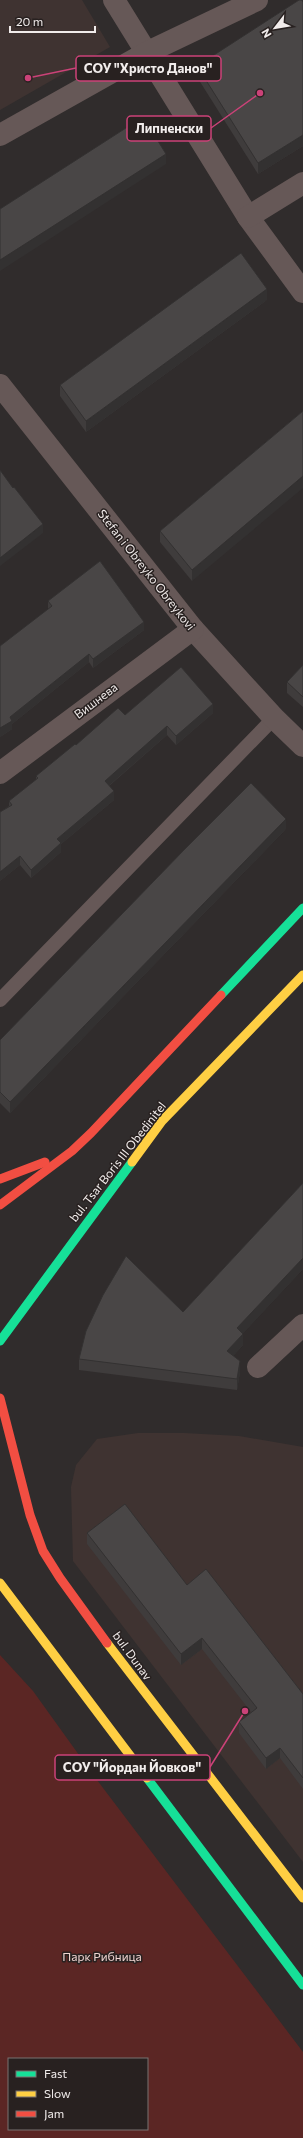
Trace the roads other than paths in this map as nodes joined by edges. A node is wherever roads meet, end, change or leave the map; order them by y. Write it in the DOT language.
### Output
graph roads {
  1 [pos="114,0"];
  2 [pos="257,0"];
  3 [pos="146,53"];
  4 [pos="0,135"];
  5 [pos="303,183"];
  6 [pos="248,217"];
  7 [pos="303,292"];
  8 [pos="0,385"];
  9 [pos="193,629"];
  10 [pos="274,718"];
  11 [pos="303,746"];
  12 [pos="0,773"];
  13 [pos="303,908"];
  14 [pos="303,975"];
  15 [pos="0,1000"];
  16 [pos="72,1151"];
  17 [pos="0,1179"];
  18 [pos="0,1205"];
  19 [pos="303,1325"];
  20 [pos="0,1341"];
  21 [pos="258,1367"];
  22 [pos="0,1398"];
  23 [pos="0,1583"];
  24 [pos="303,1898"];
  25 [pos="303,1985"];
  1 -- 3 [label="street"];
  2 -- 3 [label="street"];
  3 -- 4 [label="street"];
  3 -- 6 [label="street"];
  5 -- 6 [label="street"];
  6 -- 7 [label="street"];
  8 -- 9 [label="street, Stefan i Obreyko Obreykovi"];
  9 -- 10 [label="street, Stefan i Obreyko Obreykovi"];
  9 -- 12 [label="street, Вишнева"];
  10 -- 11 [label="street, Stefan i Obreyko Obreykovi"];
  10 -- 15 [label="lane"];
  13 -- 16 [label="main road"];
  14 -- 20 [label="main road, bul. Tsar Boris III Obedinitel"];
  16 -- 17 [label="main road"];
  16 -- 18 [label="main road"];
  19 -- 21 [label="street"];
  22 -- 24 [label="main road, bul. Dunav"];
  23 -- 25 [label="main road"];
}
